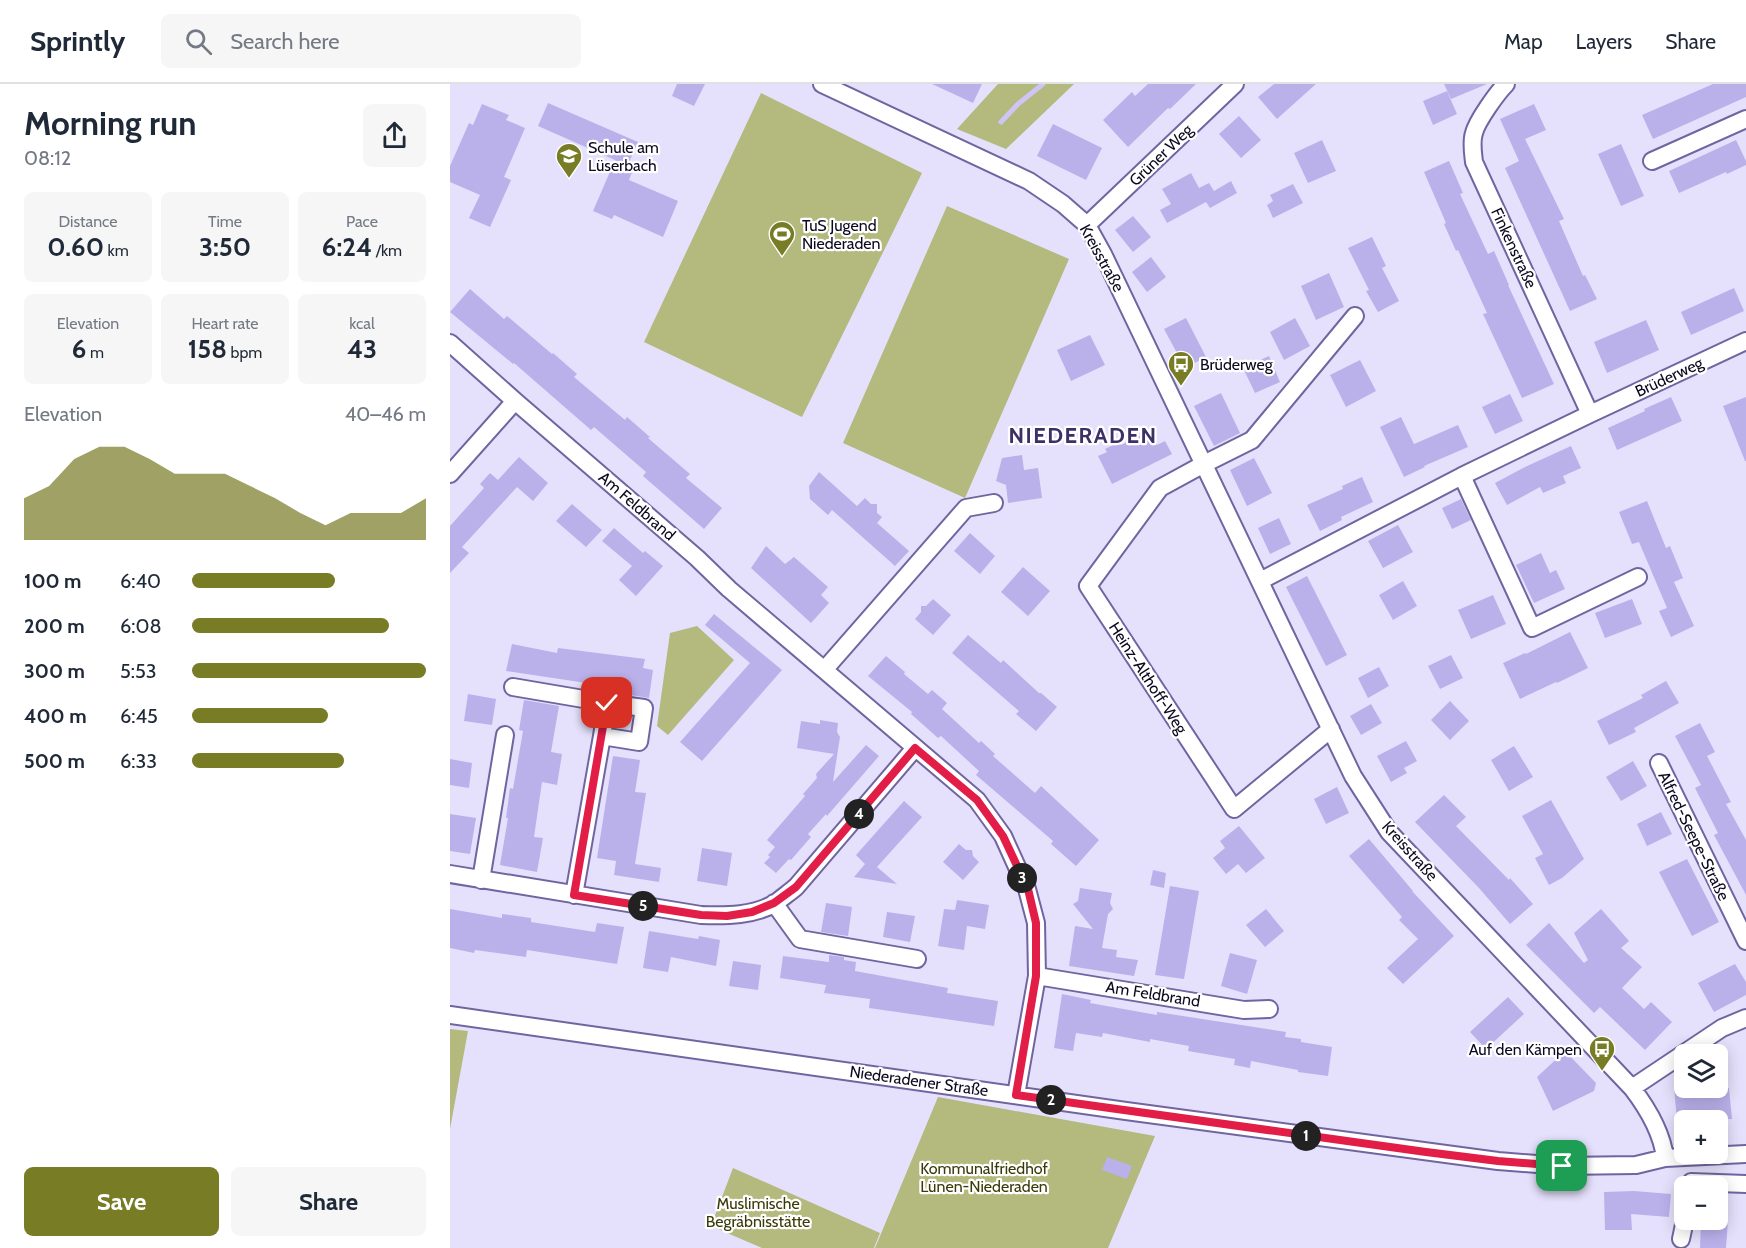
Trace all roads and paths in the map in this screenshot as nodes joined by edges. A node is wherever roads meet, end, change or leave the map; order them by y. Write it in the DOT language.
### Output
graph roads {
  1 [pos="822,84"];
  2 [pos="1235,84"];
  3 [pos="1506,84"];
  4 [pos="1746,119"];
  5 [pos="1652,160"];
  6 [pos="1087,225"];
  7 [pos="1355,316"];
  8 [pos="1746,341"];
  9 [pos="450,343"];
  10 [pos="515,401"];
  11 [pos="1590,414"];
  12 [pos="1204,464"];
  13 [pos="450,474"];
  14 [pos="1462,476"];
  15 [pos="994,503"];
  16 [pos="1638,577"];
  17 [pos="1260,581"];
  18 [pos="825,669"];
  19 [pos="513,687"];
  20 [pos="607,703"];
  21 [pos="1331,729"];
  22 [pos="506,735"];
  23 [pos="602,736"];
  24 [pos="915,748"];
  25 [pos="1659,763"];
  26 [pos="450,874"];
  27 [pos="481,880"];
  28 [pos="574,895"];
  29 [pos="774,903"];
  30 [pos="1746,941"];
  31 [pos="917,959"];
  32 [pos="1036,976"];
  33 [pos="1269,1009"];
  34 [pos="450,1015"];
  35 [pos="1746,1018"];
  36 [pos="1632,1088"];
  37 [pos="1016,1095"];
  38 [pos="1746,1154"];
  39 [pos="1728,1155"];
  40 [pos="1665,1158"];
  41 [pos="1674,1158"];
  42 [pos="1728,1184"];
  43 [pos="1746,1184"];
  44 [pos="1682,1230"];
  45 [pos="1681,1239"];
  1 -- 6 [label="street, Kreisstraße"];
  2 -- 6 [label="street, Grüner Weg"];
  3 -- 11 [label="street, Finkenstraße"];
  4 -- 5 [label="street"];
  6 -- 12 [label="street, Kreisstraße"];
  7 -- 12 [label="street"];
  8 -- 11 [label="street, Brüderweg"];
  9 -- 10 [label="street, Am Feldbrand"];
  10 -- 13 [label="street"];
  10 -- 18 [label="street, Am Feldbrand"];
  11 -- 14 [label="street, Brüderweg"];
  12 -- 17 [label="street, Kreisstraße"];
  12 -- 21 [label="street, Heinz-Althoff-Weg"];
  14 -- 16 [label="street"];
  14 -- 17 [label="street, Brüderweg"];
  15 -- 18 [label="street"];
  17 -- 21 [label="street, Kreisstraße"];
  18 -- 24 [label="street, Am Feldbrand"];
  19 -- 20 [label="street"];
  20 -- 23 [label="street"];
  20 -- 23 [label="street"];
  21 -- 36 [label="street, Kreisstraße"];
  22 -- 27 [label="street"];
  23 -- 28 [label="street"];
  24 -- 29 [label="street"];
  24 -- 32 [label="street, Am Feldbrand"];
  25 -- 30 [label="street, Alfred-Seepe-Straße"];
  26 -- 27 [label="street"];
  27 -- 28 [label="street"];
  28 -- 29 [label="street"];
  29 -- 31 [label="street"];
  32 -- 33 [label="street, Am Feldbrand"];
  32 -- 37 [label="street, Am Feldbrand"];
  34 -- 37 [label="street, Niederadener Straße"];
  35 -- 36 [label="street"];
  36 -- 40 [label="street, Kreisstraße"];
  37 -- 40 [label="street, Niederadener Straße"];
  38 -- 39 [label="street, Niederadener Straße"];
  40 -- 41 [label="street, Niederadener Straße"];
  42 -- 43 [label="street"];
  44 -- 45 [label="street"];
}
